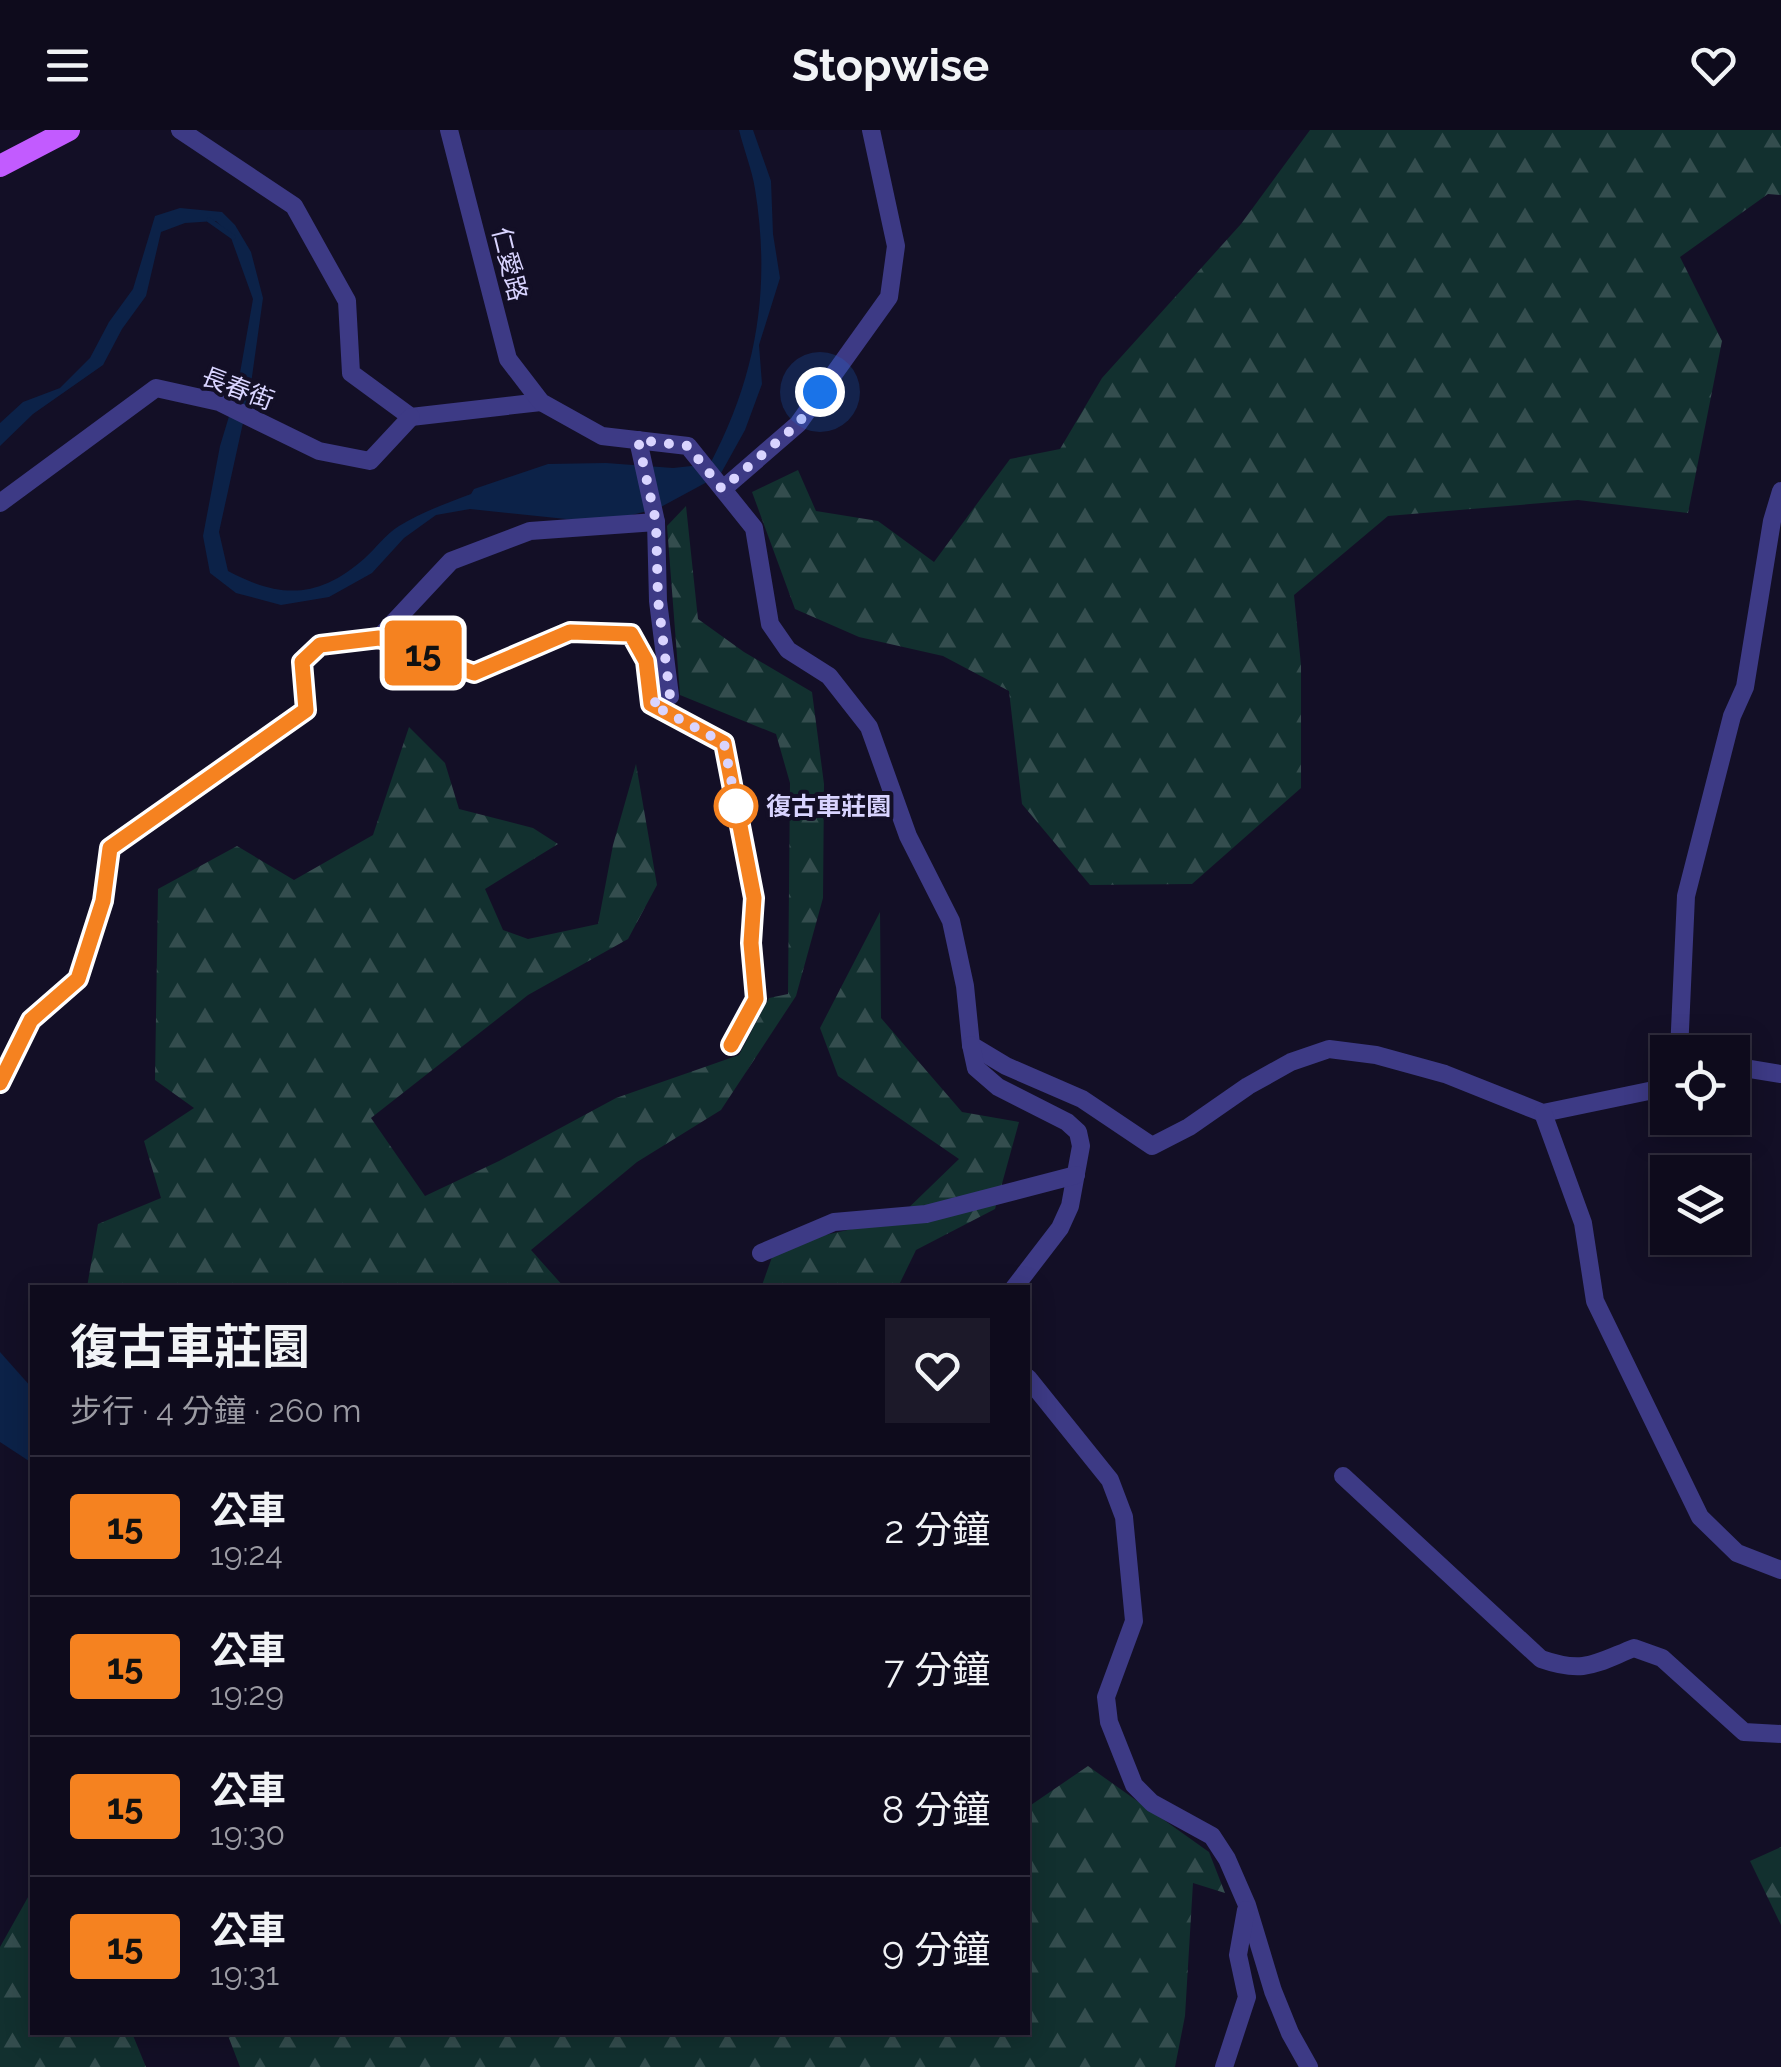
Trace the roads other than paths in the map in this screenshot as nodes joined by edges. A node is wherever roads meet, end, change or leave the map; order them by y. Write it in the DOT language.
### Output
graph roads {
  1 [pos="69,130"];
  2 [pos="180,130"];
  3 [pos="449,130"];
  4 [pos="871,130"];
  5 [pos="0,166"];
  6 [pos="540,402"];
  7 [pos="411,417"];
  8 [pos="638,440"];
  9 [pos="722,489"];
  10 [pos="1781,492"];
  11 [pos="0,503"];
  12 [pos="656,522"];
  13 [pos="379,638"];
  14 [pos="651,704"];
  15 [pos="1679,1035"];
  16 [pos="731,1045"];
  17 [pos="971,1045"];
  18 [pos="1750,1069"];
  19 [pos="1781,1074"];
  20 [pos="0,1083"];
  21 [pos="1650,1090"];
  22 [pos="1543,1113"];
  23 [pos="1076,1175"];
  24 [pos="761,1253"];
  25 [pos="1016,1285"];
  26 [pos="1030,1380"];
  27 [pos="1343,1476"];
  28 [pos="1781,1570"];
  29 [pos="1781,1734"];
  30 [pos="1247,1905"];
  31 [pos="1224,2067"];
  32 [pos="1309,2067"];
  1 -- 5 [label="main road"];
  2 -- 7 [label="street"];
  3 -- 6 [label="street, 仁愛路"];
  4 -- 9 [label="street"];
  6 -- 7 [label="street"];
  6 -- 8 [label="street"];
  7 -- 11 [label="street, 長春街"];
  8 -- 9 [label="street"];
  8 -- 12 [label="street"];
  9 -- 17 [label="street"];
  10 -- 15 [label="street"];
  12 -- 13 [label="street"];
  12 -- 14 [label="street"];
  13 -- 14 [label="street"];
  13 -- 20 [label="street"];
  14 -- 16 [label="street"];
  17 -- 22 [label="street"];
  17 -- 23 [label="street"];
  18 -- 19 [label="street"];
  21 -- 22 [label="street"];
  22 -- 28 [label="street"];
  23 -- 24 [label="street"];
  23 -- 25 [label="street"];
  26 -- 30 [label="street"];
  27 -- 29 [label="street"];
  30 -- 31 [label="street"];
  30 -- 32 [label="street"];
}
